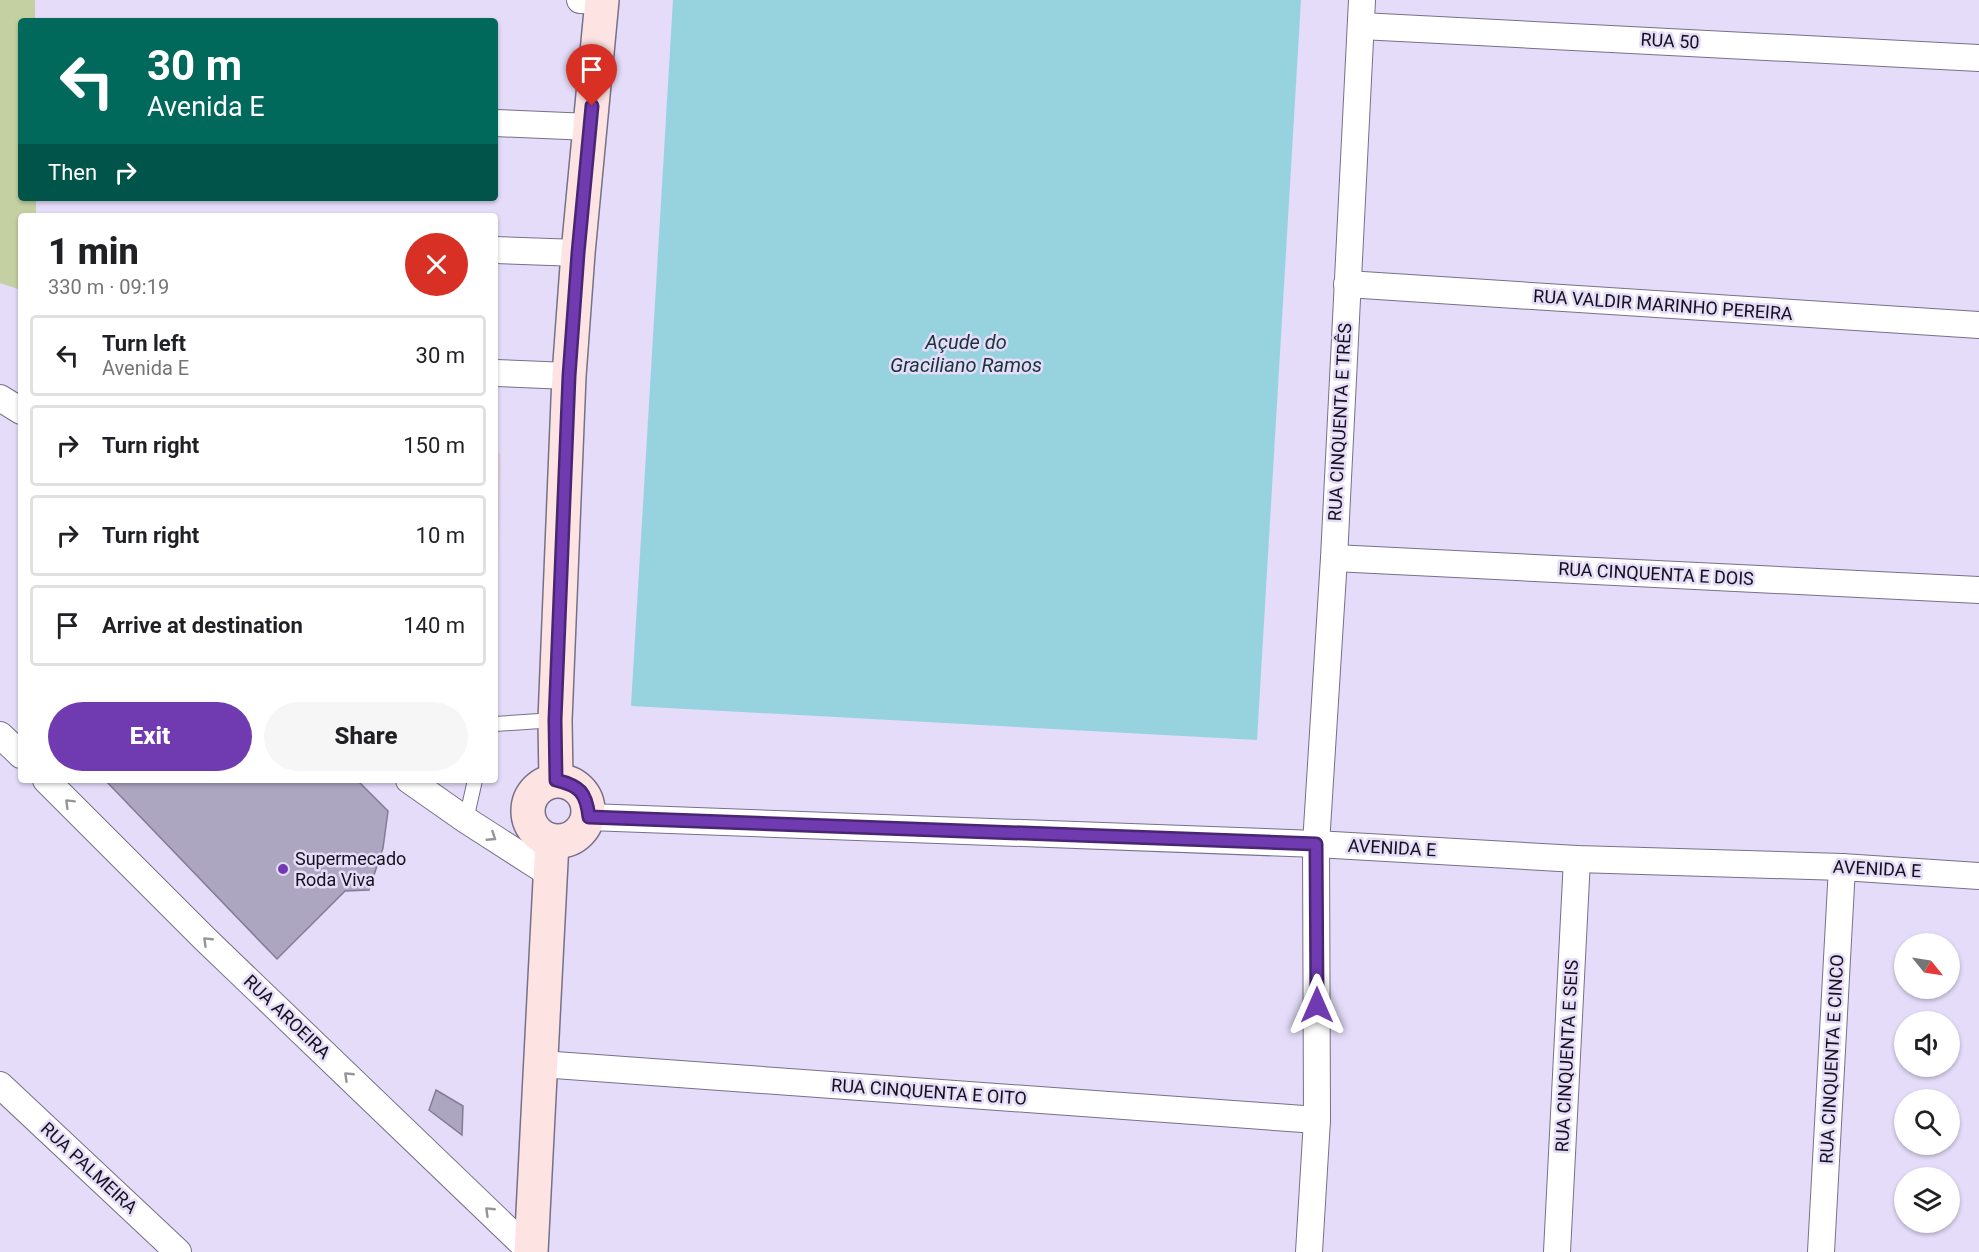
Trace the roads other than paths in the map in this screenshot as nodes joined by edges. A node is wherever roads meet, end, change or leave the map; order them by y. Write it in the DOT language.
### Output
graph roads {
  1 [pos="595,0"];
  2 [pos="1362,0"];
  3 [pos="1361,26"];
  4 [pos="1979,58"];
  5 [pos="498,123"];
  6 [pos="590,127"];
  7 [pos="498,250"];
  8 [pos="578,253"];
  9 [pos="1347,284"];
  10 [pos="1979,325"];
  11 [pos="498,373"];
  12 [pos="569,376"];
  13 [pos="0,398"];
  14 [pos="18,409"];
  15 [pos="1334,558"];
  16 [pos="1979,590"];
  17 [pos="555,720"];
  18 [pos="498,724"];
  19 [pos="0,735"];
  20 [pos="18,753"];
  21 [pos="556,780"];
  22 [pos="49,783"];
  23 [pos="413,783"];
  24 [pos="474,783"];
  25 [pos="589,817"];
  26 [pos="466,820"];
  27 [pos="552,842"];
  28 [pos="1316,844"];
  29 [pos="1577,859"];
  30 [pos="1842,867"];
  31 [pos="550,874"];
  32 [pos="1979,876"];
  33 [pos="541,1064"];
  34 [pos="0,1085"];
  35 [pos="1317,1120"];
  36 [pos="178,1252"];
  37 [pos="531,1252"];
  38 [pos="1309,1252"];
  39 [pos="1557,1252"];
  40 [pos="1821,1252"];
  1 -- 6 [label="street"];
  2 -- 3 [label="street, RUA CINQUENTA E TRÊS"];
  3 -- 4 [label="street, RUA 50"];
  3 -- 9 [label="street, RUA CINQUENTA E TRÊS"];
  5 -- 6 [label="street"];
  6 -- 8 [label="street"];
  7 -- 8 [label="street"];
  8 -- 12 [label="street"];
  9 -- 10 [label="street, RUA VALDIR MARINHO PEREIRA"];
  9 -- 15 [label="street, RUA CINQUENTA E TRÊS"];
  11 -- 12 [label="street"];
  12 -- 17 [label="street"];
  13 -- 14 [label="street"];
  15 -- 16 [label="street, RUA CINQUENTA E DOIS"];
  15 -- 28 [label="street, RUA CINQUENTA E TRÊS"];
  17 -- 18 [label="lane"];
  17 -- 21 [label="street"];
  19 -- 20 [label="street"];
  21 -- 25 [label="street"];
  21 -- 27 [label="street"];
  37 -- 22 [label="street, RUA AROEIRA, one-way"];
  23 -- 26 [label="street"];
  24 -- 26 [label="lane"];
  25 -- 27 [label="street"];
  25 -- 28 [label="street, AVENIDA E"];
  26 -- 31 [label="street, one-way"];
  27 -- 31 [label="street"];
  28 -- 29 [label="street, AVENIDA E"];
  28 -- 35 [label="street, RUA CINQUENTA E TRÊS"];
  29 -- 30 [label="street, AVENIDA E"];
  29 -- 39 [label="street, RUA CINQUENTA E SEIS"];
  30 -- 32 [label="street, AVENIDA E"];
  30 -- 40 [label="street, RUA CINQUENTA E CINCO"];
  31 -- 33 [label="street"];
  33 -- 35 [label="street, RUA CINQUENTA E OITO"];
  33 -- 37 [label="street"];
  34 -- 36 [label="street, RUA PALMEIRA"];
  35 -- 38 [label="street, RUA CINQUENTA E TRÊS"];
}
